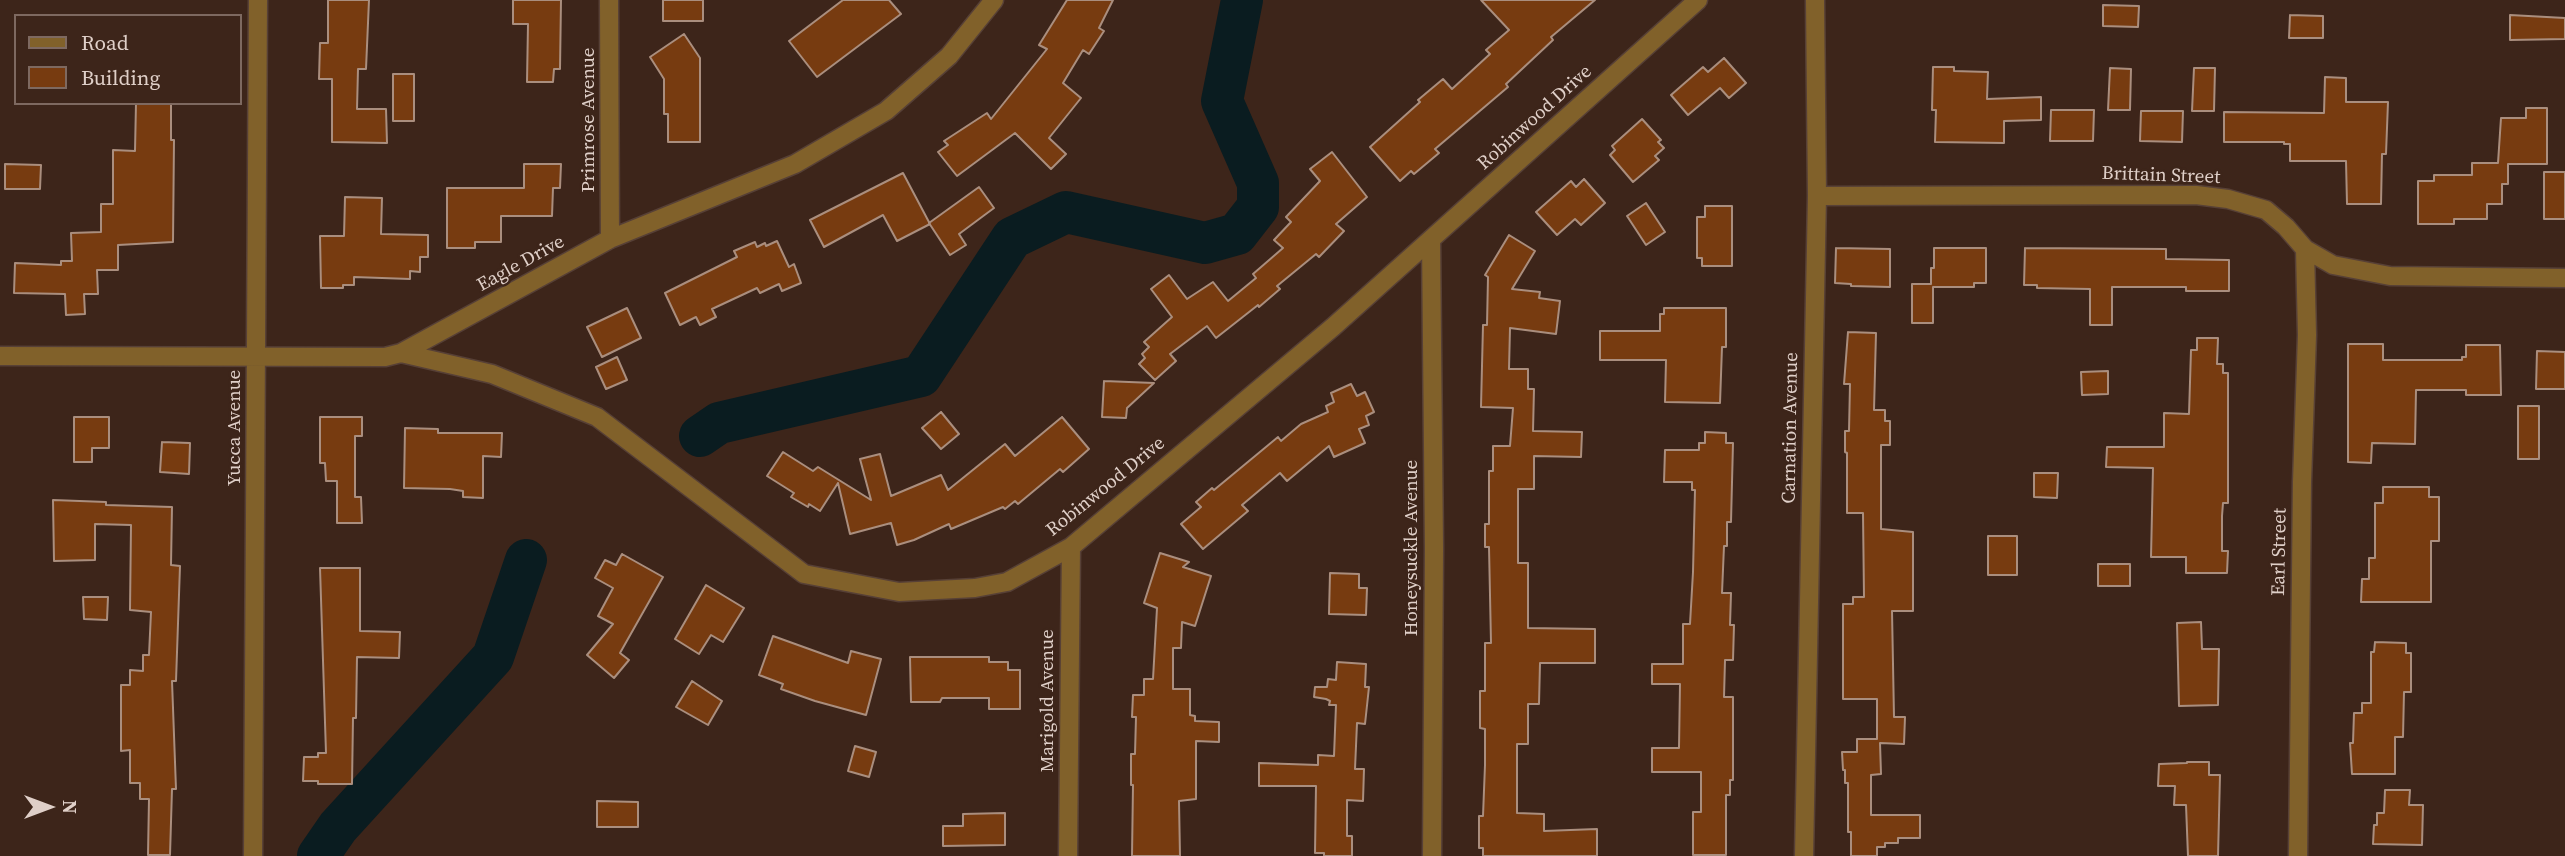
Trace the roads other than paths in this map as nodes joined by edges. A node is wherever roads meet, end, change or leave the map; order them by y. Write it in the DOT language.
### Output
graph roads {
  1 [pos="258,0"];
  2 [pos="609,0"];
  3 [pos="994,0"];
  4 [pos="1698,0"];
  5 [pos="1815,0"];
  6 [pos="1817,196"];
  7 [pos="610,239"];
  8 [pos="1431,239"];
  9 [pos="2305,249"];
  10 [pos="2565,278"];
  11 [pos="401,353"];
  12 [pos="0,356"];
  13 [pos="257,357"];
  14 [pos="1071,547"];
  15 [pos="253,856"];
  16 [pos="1068,856"];
  17 [pos="1432,856"];
  18 [pos="1804,856"];
  19 [pos="2298,856"];
  1 -- 13 [label="street, Yucca Avenue"];
  2 -- 7 [label="street, Primrose Avenue"];
  3 -- 7 [label="street, Eagle Drive"];
  4 -- 8 [label="street, Robinwood Drive"];
  5 -- 6 [label="street, Carnation Avenue"];
  6 -- 9 [label="street, Brittain Street"];
  6 -- 18 [label="street, Carnation Avenue"];
  7 -- 11 [label="street, Eagle Drive"];
  8 -- 14 [label="street, Robinwood Drive"];
  8 -- 17 [label="street, Honeysuckle Avenue"];
  9 -- 10 [label="street, Brittain Street"];
  9 -- 19 [label="street, Earl Street"];
  11 -- 13 [label="street, Eagle Drive"];
  11 -- 14 [label="street, Robinwood Drive"];
  12 -- 13 [label="street, Eagle Drive"];
  13 -- 15 [label="street, Yucca Avenue"];
  14 -- 16 [label="street, Marigold Avenue"];
}
